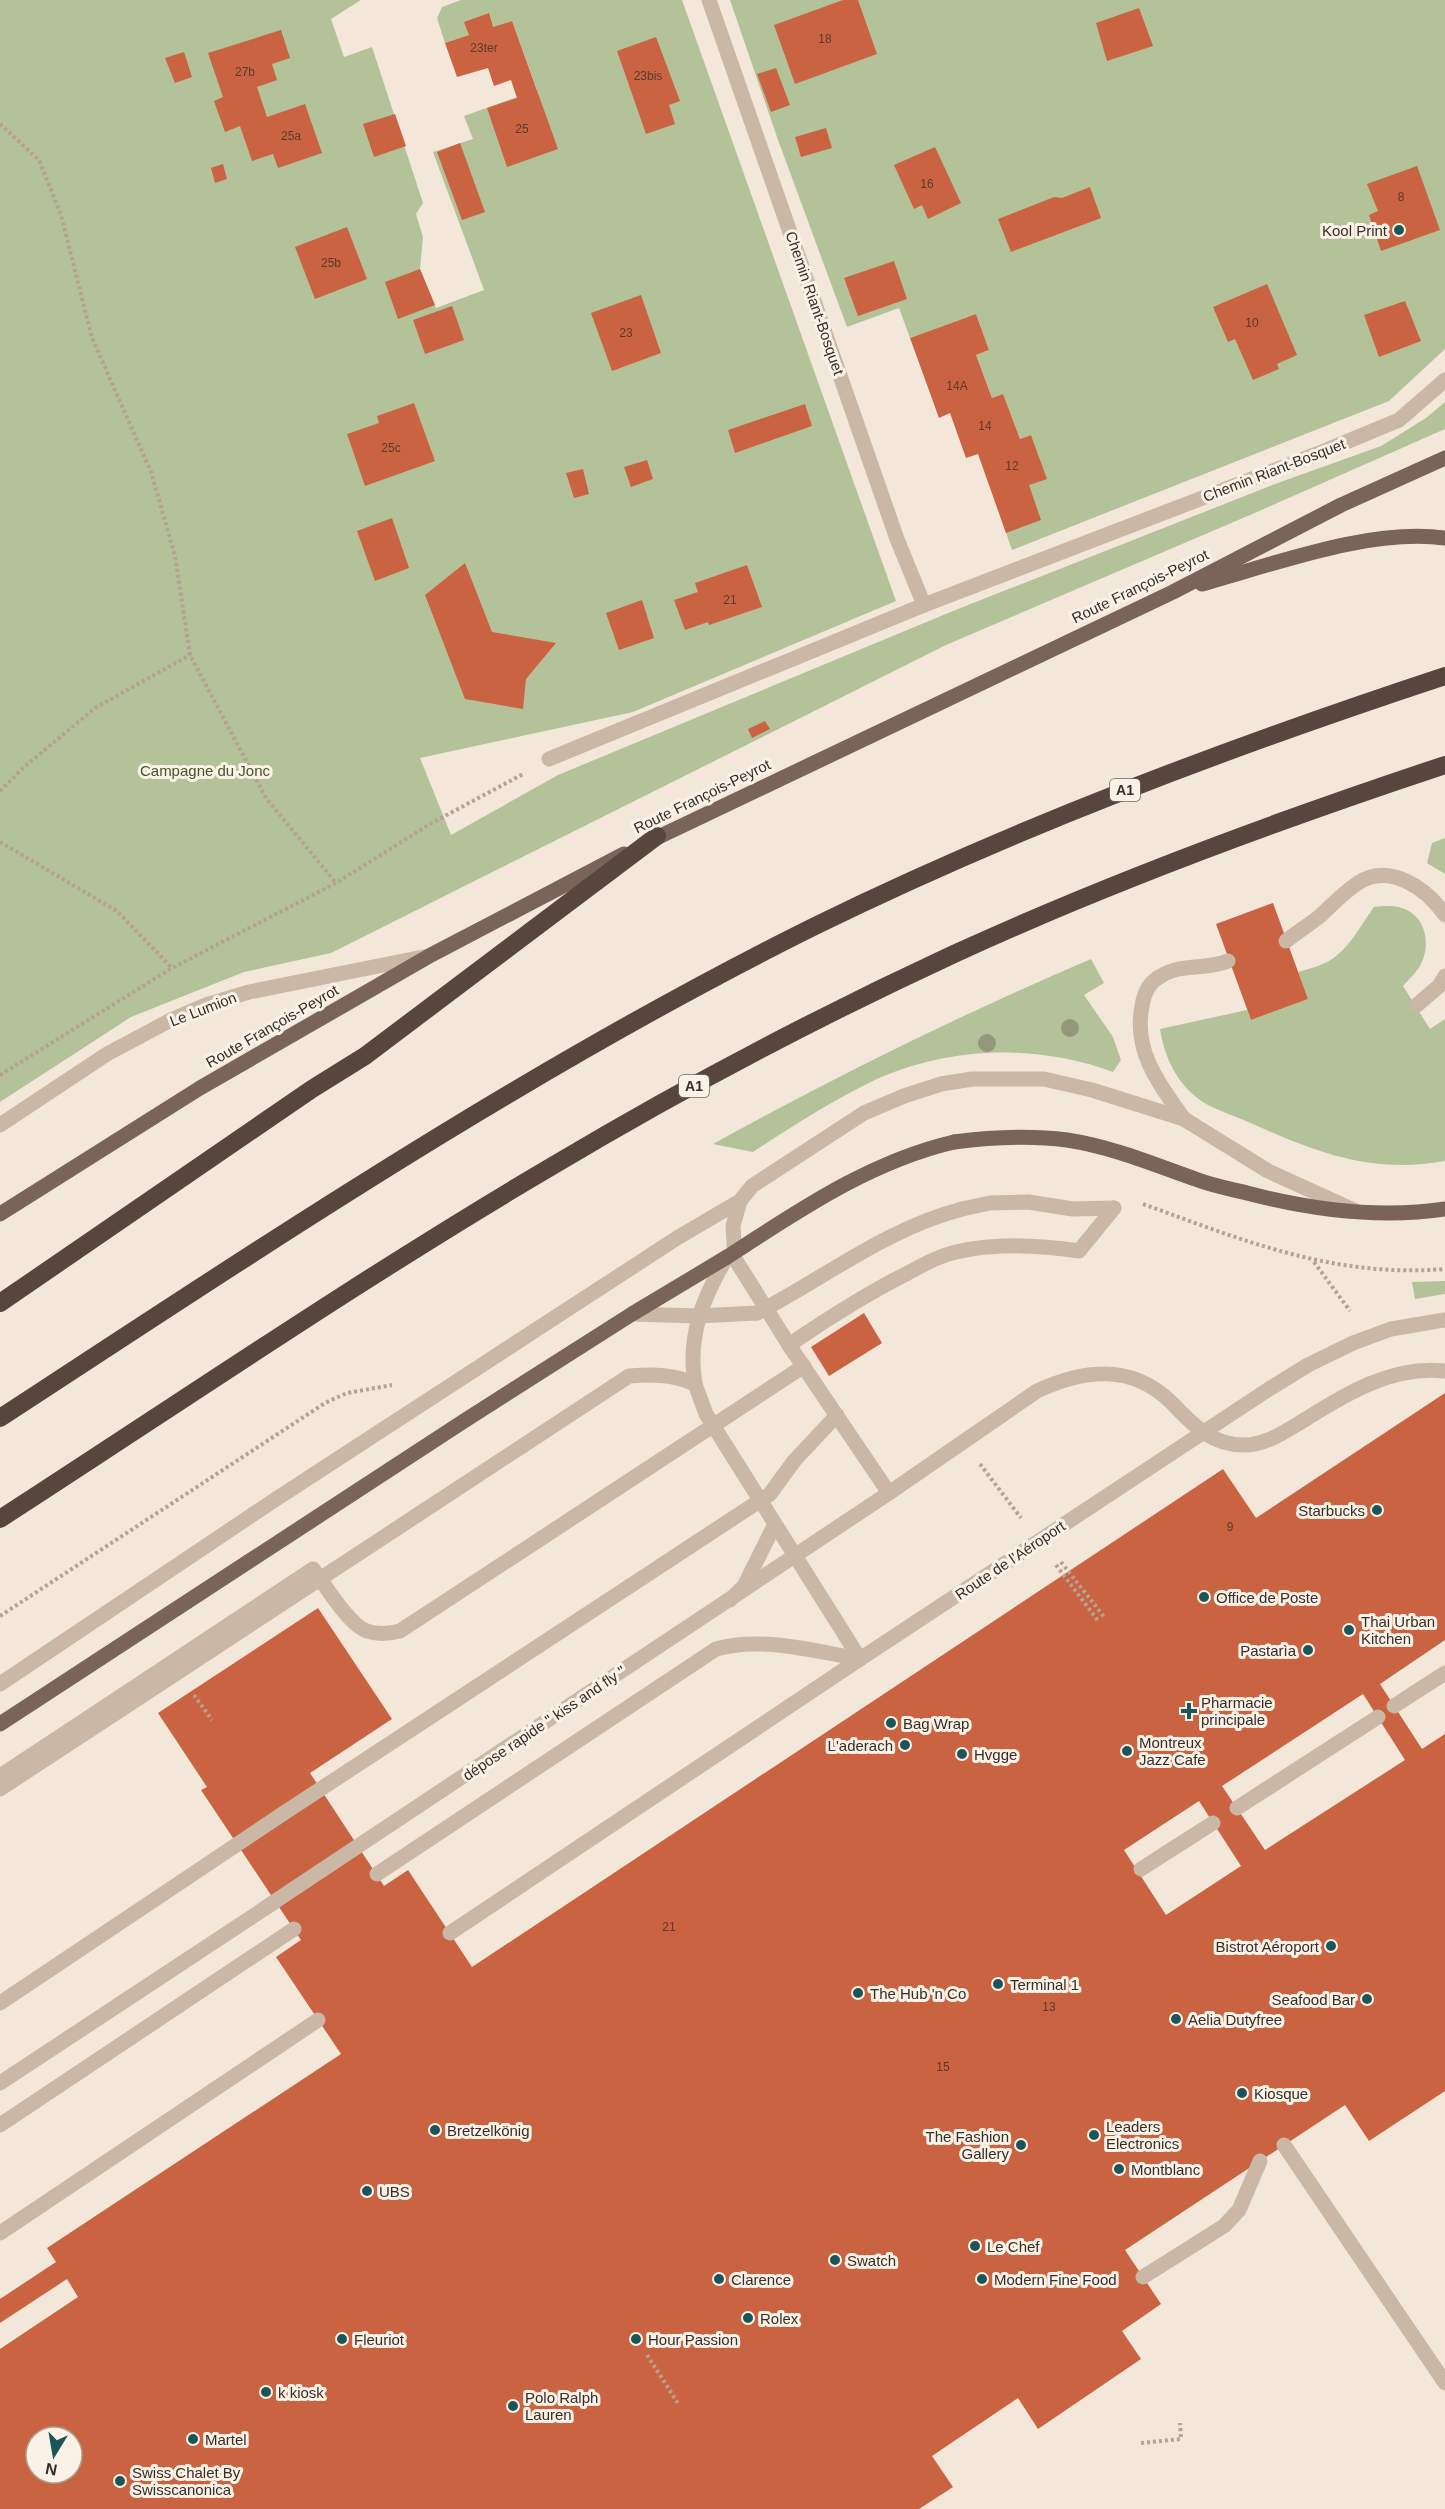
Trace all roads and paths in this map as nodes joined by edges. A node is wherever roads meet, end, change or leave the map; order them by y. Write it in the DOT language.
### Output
graph roads {
  1 [pos="709,0"];
  2 [pos="0,124"];
  3 [pos="1445,380"];
  4 [pos="1445,458"];
  5 [pos="1445,538"];
  6 [pos="1173,592"];
  7 [pos="924,605"];
  8 [pos="190,655"];
  9 [pos="1445,676"];
  10 [pos="549,759"];
  11 [pos="1445,765"];
  12 [pos="0,791"];
  13 [pos="657,836"];
  14 [pos="0,842"];
  15 [pos="336,883"];
  16 [pos="1445,915"];
  17 [pos="1286,940"];
  18 [pos="431,955"];
  19 [pos="1228,961"];
  20 [pos="172,968"];
  21 [pos="1445,976"];
  22 [pos="1417,1005"];
  23 [pos="0,1075"];
  24 [pos="1184,1119"];
  25 [pos="0,1125"];
  26 [pos="740,1200"];
  27 [pos="1445,1209"];
  28 [pos="0,1214"];
  29 [pos="1364,1214"];
  30 [pos="727,1257"];
  31 [pos="1445,1269"];
  32 [pos="0,1303"];
  33 [pos="632,1314"];
  34 [pos="698,1316"];
  35 [pos="1445,1320"];
  36 [pos="1368,1336"];
  37 [pos="789,1345"];
  38 [pos="804,1366"];
  39 [pos="1445,1371"];
  40 [pos="396,1384"];
  41 [pos="695,1384"];
  42 [pos="837,1415"];
  43 [pos="0,1418"];
  44 [pos="889,1493"];
  45 [pos="0,1519"];
  46 [pos="774,1526"];
  47 [pos="1042,1538"];
  48 [pos="0,1616"];
  49 [pos="1104,1618"];
  50 [pos="860,1659"];
  51 [pos="1445,1672"];
  52 [pos="0,1684"];
  53 [pos="1394,1706"];
  54 [pos="1378,1717"];
  55 [pos="0,1724"];
  56 [pos="0,1776"];
  57 [pos="0,1789"];
  58 [pos="1237,1808"];
  59 [pos="1213,1823"];
  60 [pos="358,1846"];
  61 [pos="1141,1869"];
  62 [pos="377,1874"];
  63 [pos="276,1901"];
  64 [pos="294,1929"];
  65 [pos="450,1933"];
  66 [pos="0,2003"];
  67 [pos="318,2020"];
  68 [pos="0,2083"];
  69 [pos="0,2125"];
  70 [pos="1284,2145"];
  71 [pos="1260,2161"];
  72 [pos="0,2233"];
  73 [pos="1143,2277"];
  74 [pos="647,2355"];
  75 [pos="1445,2383"];
  76 [pos="679,2405"];
  77 [pos="1180,2423"];
  78 [pos="1142,2443"];
  1 -- 7 [label="street, Chemin Riant-Bosquet"];
  2 -- 8 [label="path"];
  3 -- 7 [label="street, Chemin Riant-Bosquet"];
  4 -- 6 [label="main road, Route François-Peyrot"];
  5 -- 6 [label="main road"];
  6 -- 13 [label="main road, Route François-Peyrot"];
  7 -- 10 [label="street, Chemin Riant-Bosquet"];
  8 -- 12 [label="path"];
  8 -- 15 [label="path"];
  9 -- 43 [label="highway, A1"];
  10 -- 15 [label="path"];
  11 -- 45 [label="highway, A1"];
  13 -- 18 [label="main road, Route François-Peyrot"];
  13 -- 32 [label="highway"];
  14 -- 20 [label="path"];
  15 -- 20 [label="path"];
  16 -- 17 [label="street"];
  18 -- 25 [label="street, Le Lumion"];
  18 -- 28 [label="main road, Route François-Peyrot"];
  19 -- 24 [label="street"];
  20 -- 23 [label="path"];
  21 -- 22 [label="street"];
  24 -- 26 [label="street"];
  24 -- 29 [label="street"];
  26 -- 37 [label="street"];
  26 -- 52 [label="street"];
  27 -- 29 [label="main road"];
  29 -- 30 [label="main road, bridge"];
  30 -- 33 [label="main road"];
  30 -- 34 [label="street"];
  31 -- 36 [label="path"];
  33 -- 34 [label="street"];
  33 -- 55 [label="main road"];
  34 -- 37 [label="street, bridge"];
  34 -- 41 [label="street"];
  35 -- 36 [label="street, Route de l'Aéroport"];
  36 -- 47 [label="street, Route de l'Aéroport, bridge"];
  37 -- 38 [label="street"];
  38 -- 42 [label="street"];
  38 -- 56 [label="street"];
  39 -- 44 [label="street"];
  40 -- 48 [label="path"];
  41 -- 46 [label="street, bridge"];
  41 -- 57 [label="street, bridge"];
  42 -- 44 [label="street"];
  42 -- 66 [label="street"];
  44 -- 68 [label="street"];
  46 -- 50 [label="street, bridge"];
  46 -- 60 [label="street, dépose rapide \" kiss and fly \", bridge"];
  47 -- 49 [label="path"];
  47 -- 50 [label="street, Route de l'Aéroport, bridge"];
  50 -- 62 [label="street"];
  50 -- 65 [label="street, Route de l'Aéroport"];
  51 -- 53 [label="street"];
  54 -- 58 [label="street"];
  59 -- 61 [label="street"];
  63 -- 68 [label="street, bridge"];
  64 -- 69 [label="street"];
  67 -- 72 [label="street"];
  70 -- 75 [label="street"];
  71 -- 73 [label="street"];
  74 -- 76 [label="path"];
  77 -- 78 [label="path"];
}
